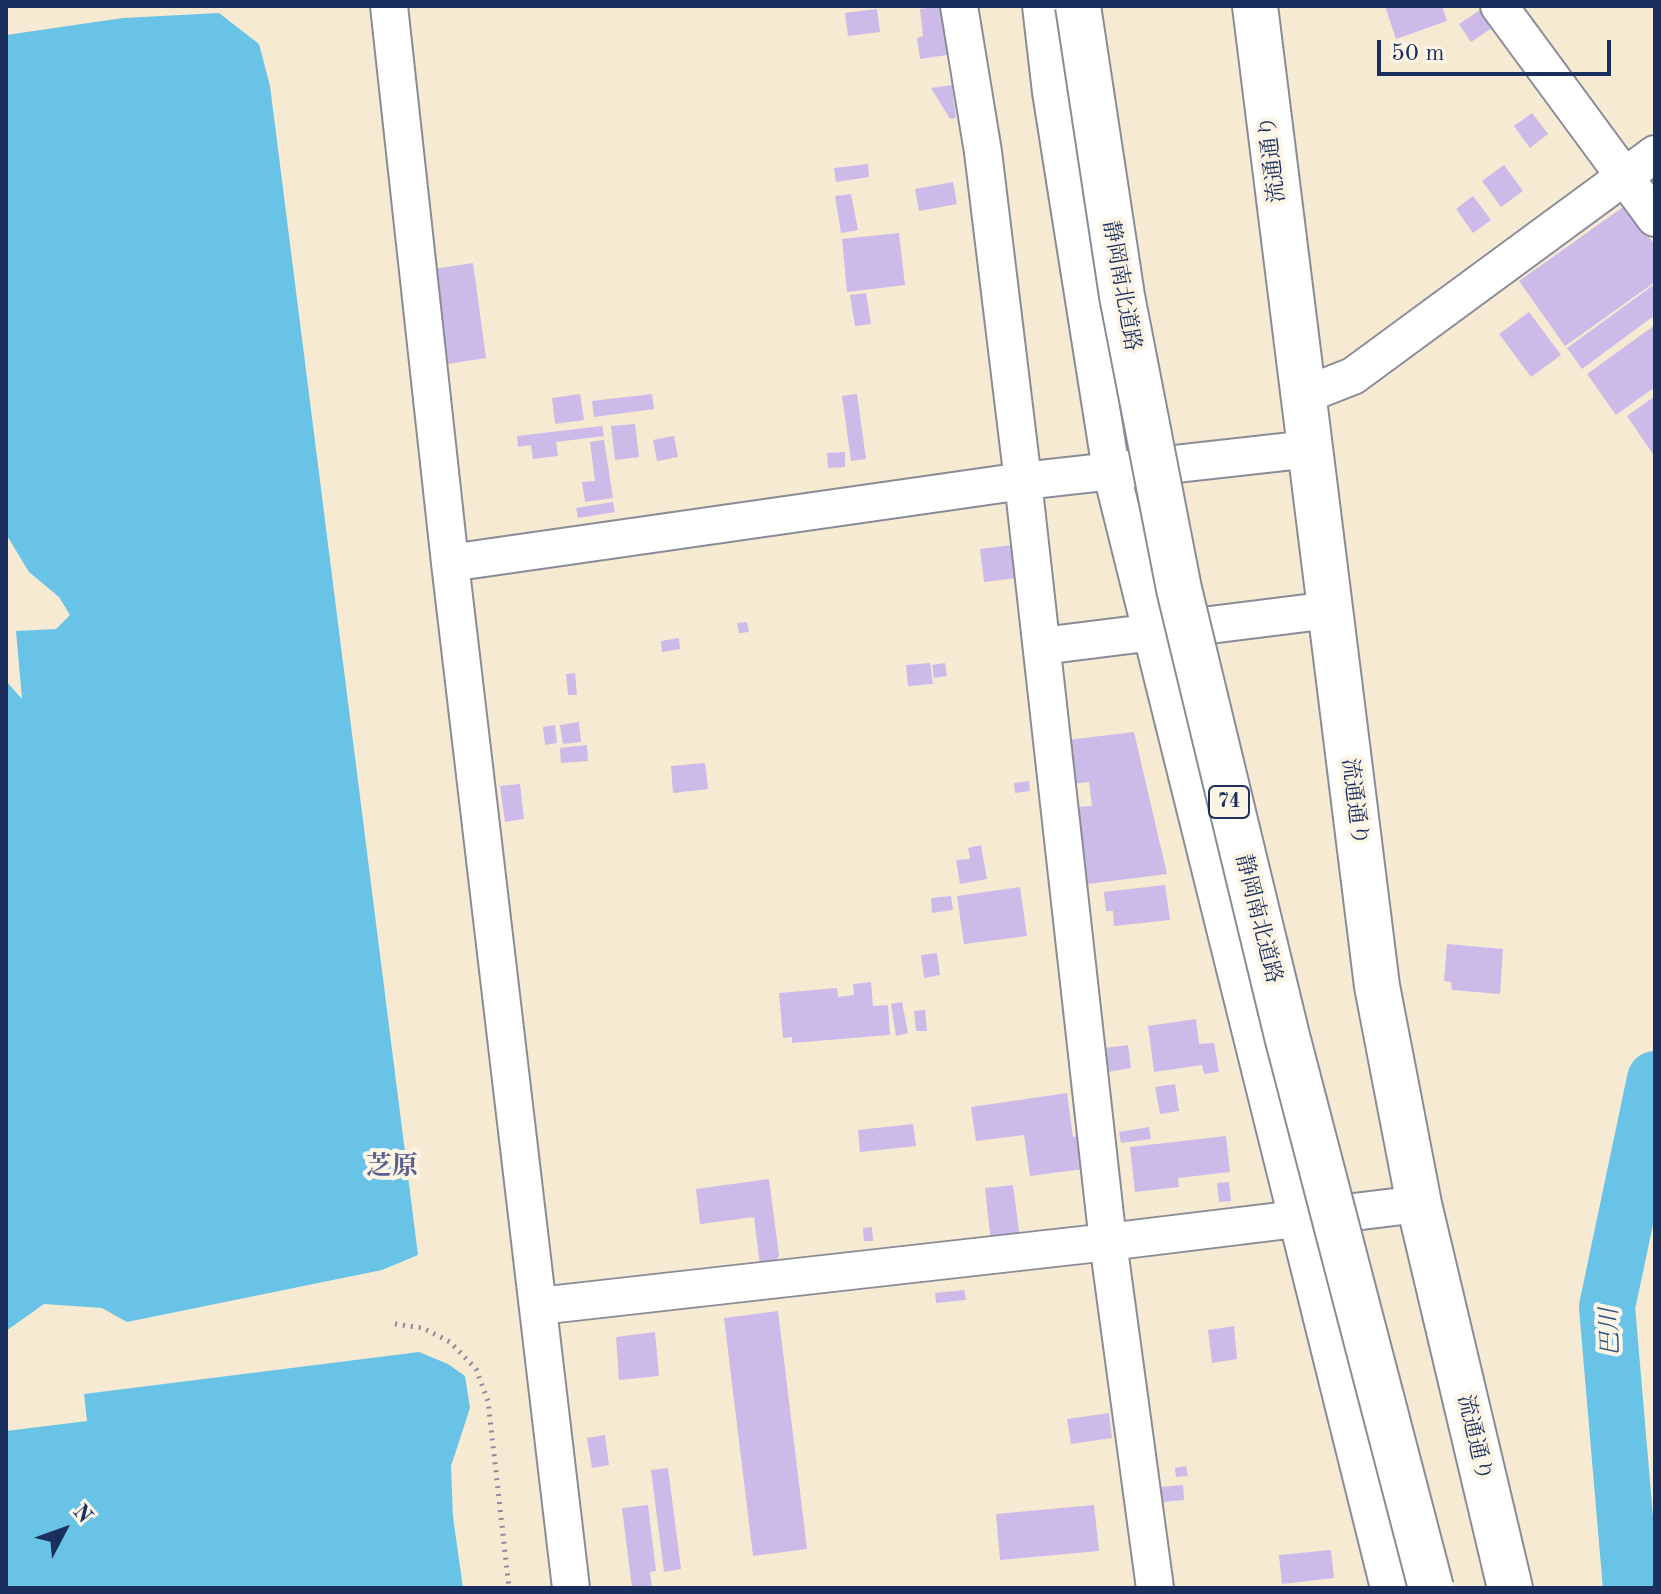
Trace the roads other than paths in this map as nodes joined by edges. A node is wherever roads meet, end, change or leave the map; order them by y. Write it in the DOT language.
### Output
graph roads {
  1 [pos="389,6"];
  2 [pos="959,6"];
  3 [pos="1041,6"];
  4 [pos="1061,6"];
  5 [pos="1078,6"];
  6 [pos="1255,6"];
  7 [pos="1499,6"];
  8 [pos="1655,154"];
  9 [pos="1624,176"];
  10 [pos="1655,218"];
  11 [pos="1302,396"];
  12 [pos="1310,449"];
  13 [pos="1111,470"];
  14 [pos="1023,481"];
  15 [pos="450,563"];
  16 [pos="1330,610"];
  17 [pos="1149,631"];
  18 [pos="1042,646"];
  19 [pos="1419,1204"];
  20 [pos="1298,1219"];
  21 [pos="1108,1242"];
  22 [pos="539,1306"];
  23 [pos="571,1588"];
  24 [pos="1155,1588"];
  25 [pos="1389,1588"];
  26 [pos="1413,1588"];
  27 [pos="1431,1588"];
  28 [pos="1510,1588"];
  1 -- 15 [label="street"];
  2 -- 14 [label="street"];
  3 -- 13 [label="street"];
  4 -- 26 [label="main road, 静岡南北道路 / 74"];
  5 -- 27 [label="main road, 静岡南北道路 / 74, bridge"];
  6 -- 11 [label="main road, 流通通り"];
  7 -- 9 [label="street"];
  8 -- 9 [label="street"];
  9 -- 10 [label="street"];
  9 -- 11 [label="street"];
  11 -- 12 [label="main road, 流通通り"];
  12 -- 13 [label="street"];
  12 -- 16 [label="main road, 流通通り"];
  13 -- 14 [label="street"];
  13 -- 17 [label="street"];
  14 -- 15 [label="street"];
  14 -- 18 [label="street"];
  15 -- 22 [label="street"];
  16 -- 17 [label="street"];
  16 -- 19 [label="main road, 流通通り"];
  17 -- 18 [label="street"];
  17 -- 20 [label="street"];
  18 -- 21 [label="street"];
  19 -- 20 [label="street"];
  19 -- 28 [label="main road, 流通通り"];
  20 -- 21 [label="street"];
  20 -- 25 [label="street"];
  21 -- 22 [label="street"];
  21 -- 24 [label="street"];
  22 -- 23 [label="street"];
}
